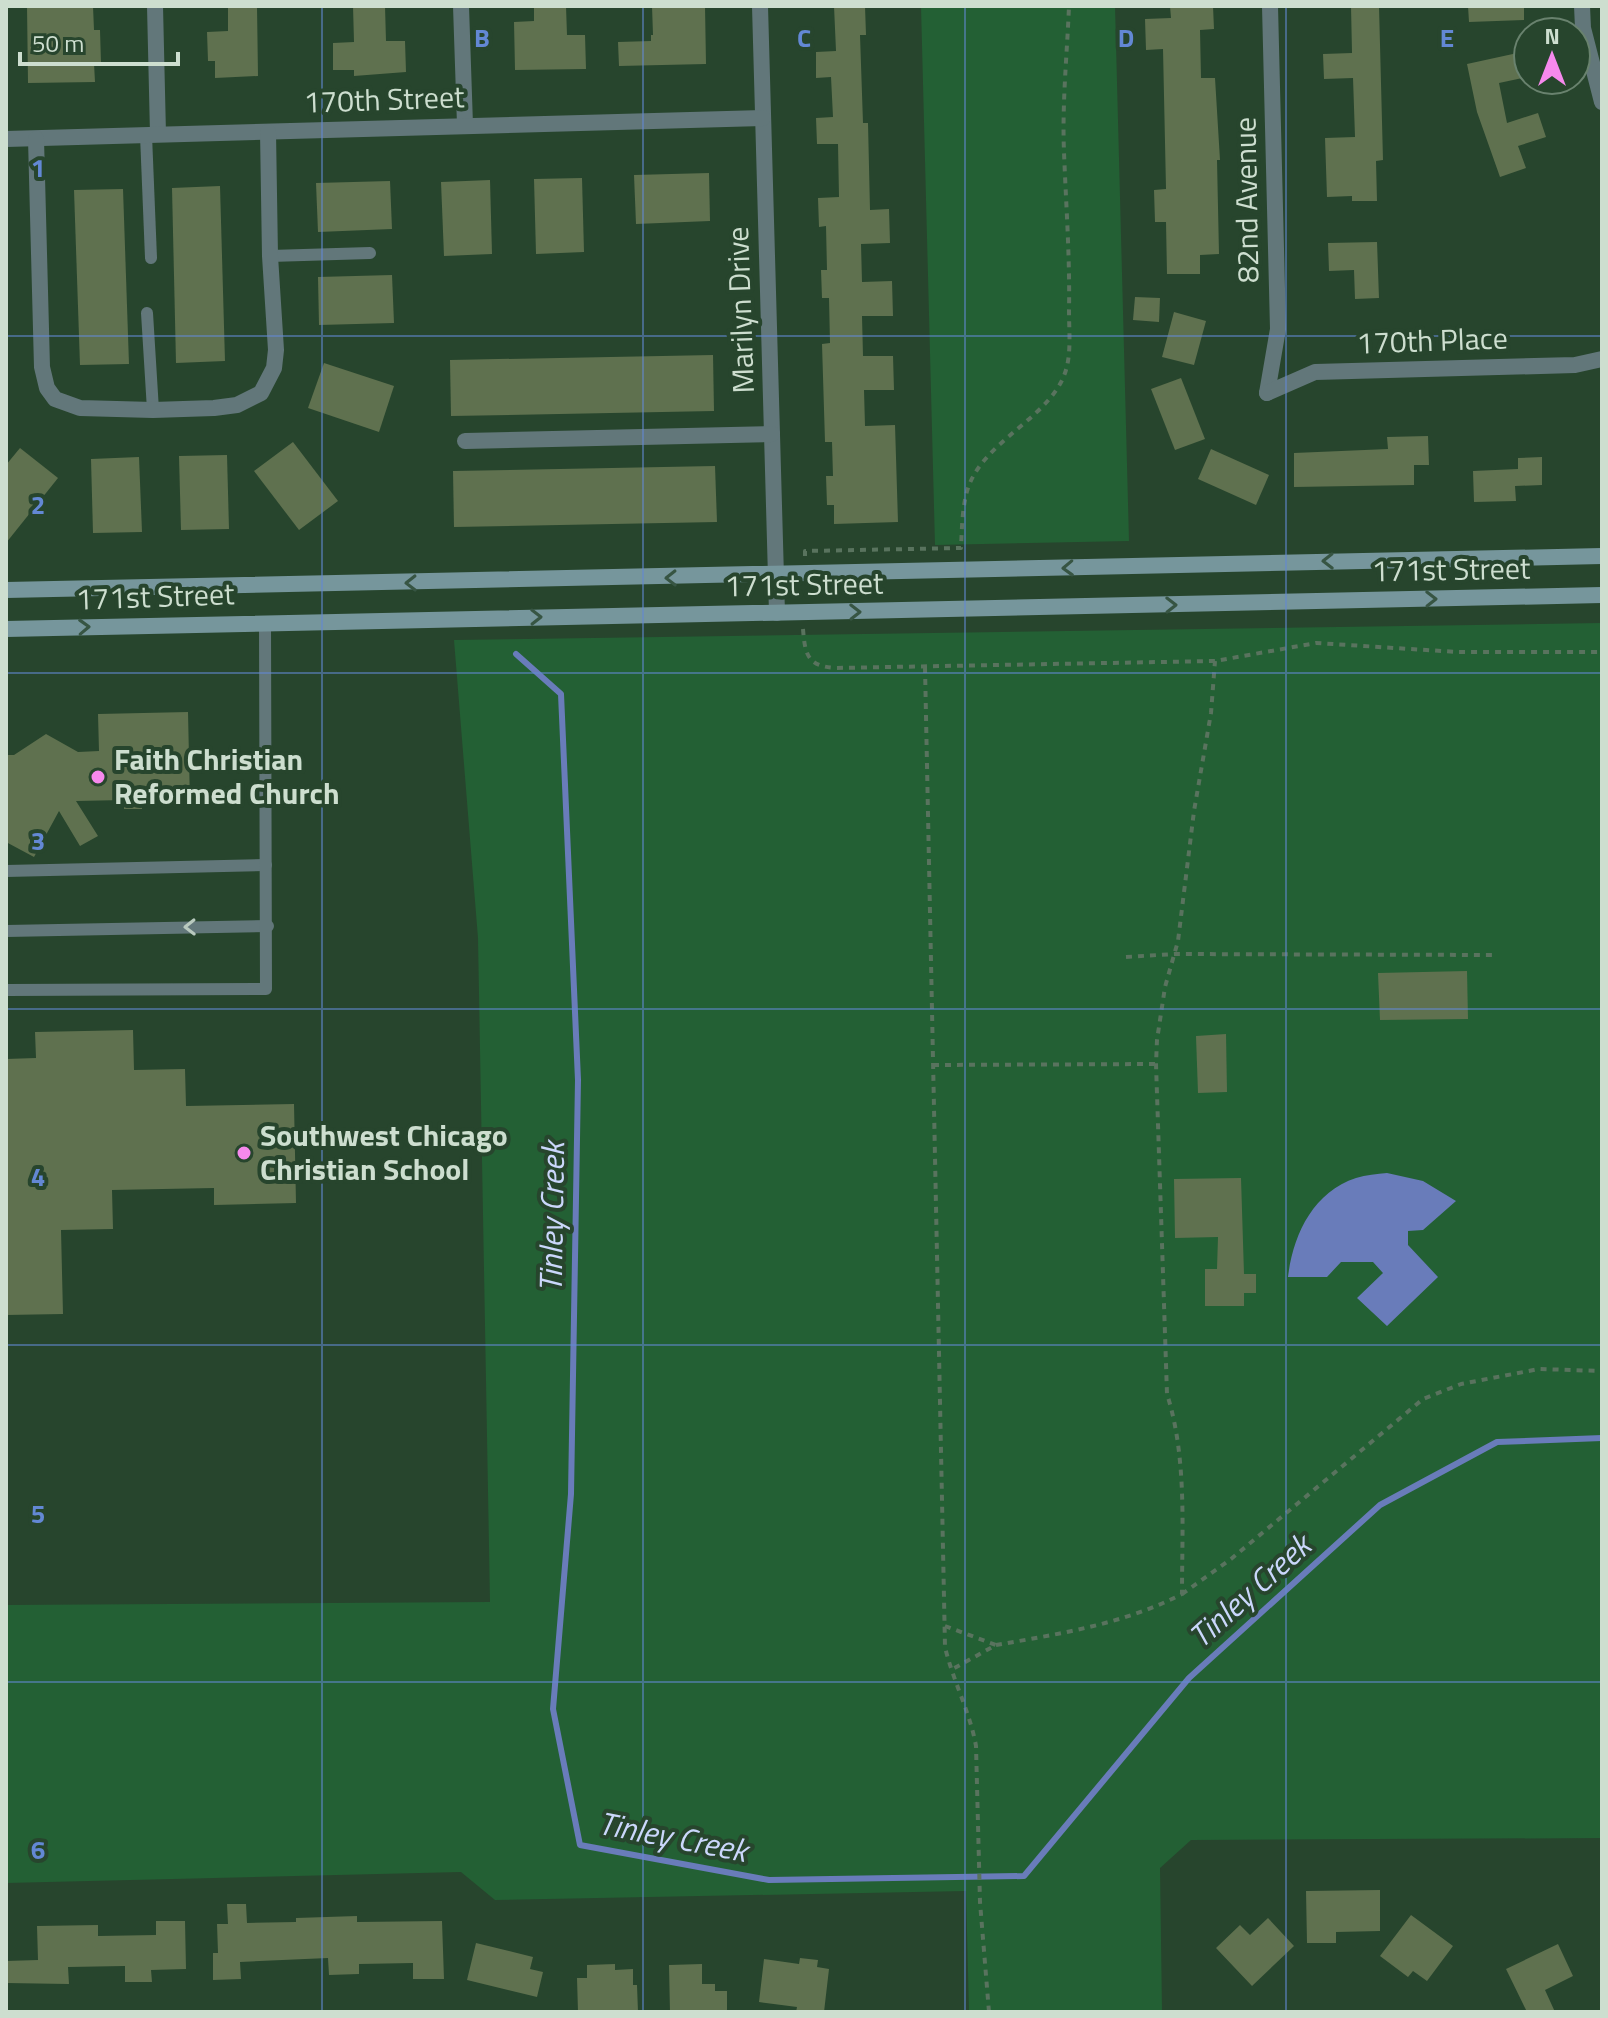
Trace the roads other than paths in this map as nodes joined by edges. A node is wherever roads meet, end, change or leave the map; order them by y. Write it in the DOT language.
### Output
graph roads {
  1 [pos="155,6"];
  2 [pos="461,6"];
  3 [pos="760,6"];
  4 [pos="1270,6"];
  5 [pos="1582,6"];
  6 [pos="1602,102"];
  7 [pos="763,118"];
  8 [pos="465,125"];
  9 [pos="268,132"];
  10 [pos="152,134"];
  11 [pos="6,139"];
  12 [pos="36,139"];
  13 [pos="370,253"];
  14 [pos="270,256"];
  15 [pos="151,258"];
  16 [pos="147,313"];
  17 [pos="1602,359"];
  18 [pos="1267,393"];
  19 [pos="157,410"];
  20 [pos="772,434"];
  21 [pos="465,441"];
  22 [pos="1602,556"];
  23 [pos="777,576"];
  24 [pos="6,590"];
  25 [pos="1602,595"];
  26 [pos="777,613"];
  27 [pos="265,622"];
  28 [pos="6,629"];
  29 [pos="266,865"];
  30 [pos="6,871"];
  31 [pos="268,926"];
  32 [pos="6,931"];
  33 [pos="6,990"];
  1 -- 10 [label="street"];
  2 -- 8 [label="street"];
  3 -- 7 [label="street, Marilyn Drive"];
  4 -- 18 [label="street, 82nd Avenue"];
  5 -- 6 [label="street"];
  7 -- 8 [label="street, 170th Street"];
  7 -- 20 [label="street, Marilyn Drive"];
  8 -- 9 [label="street, 170th Street"];
  9 -- 10 [label="street, 170th Street"];
  9 -- 14 [label="street"];
  10 -- 12 [label="street, 170th Street"];
  10 -- 15 [label="lane"];
  11 -- 12 [label="street, 170th Street"];
  12 -- 19 [label="street"];
  13 -- 14 [label="lane"];
  14 -- 19 [label="street"];
  16 -- 19 [label="lane"];
  17 -- 18 [label="street, 170th Place"];
  20 -- 21 [label="street"];
  20 -- 23 [label="street, Marilyn Drive"];
  22 -- 23 [label="street, 171st Street, one-way"];
  23 -- 24 [label="street, 171st Street, one-way"];
  23 -- 26 [label="street, Marilyn Drive"];
  26 -- 25 [label="street, 171st Street, one-way"];
  27 -- 26 [label="street, 171st Street, one-way"];
  28 -- 27 [label="street, 171st Street, one-way"];
  27 -- 29 [label="lane"];
  29 -- 30 [label="lane"];
  29 -- 31 [label="lane"];
  31 -- 32 [label="lane, one-way"];
  31 -- 33 [label="lane"];
}
